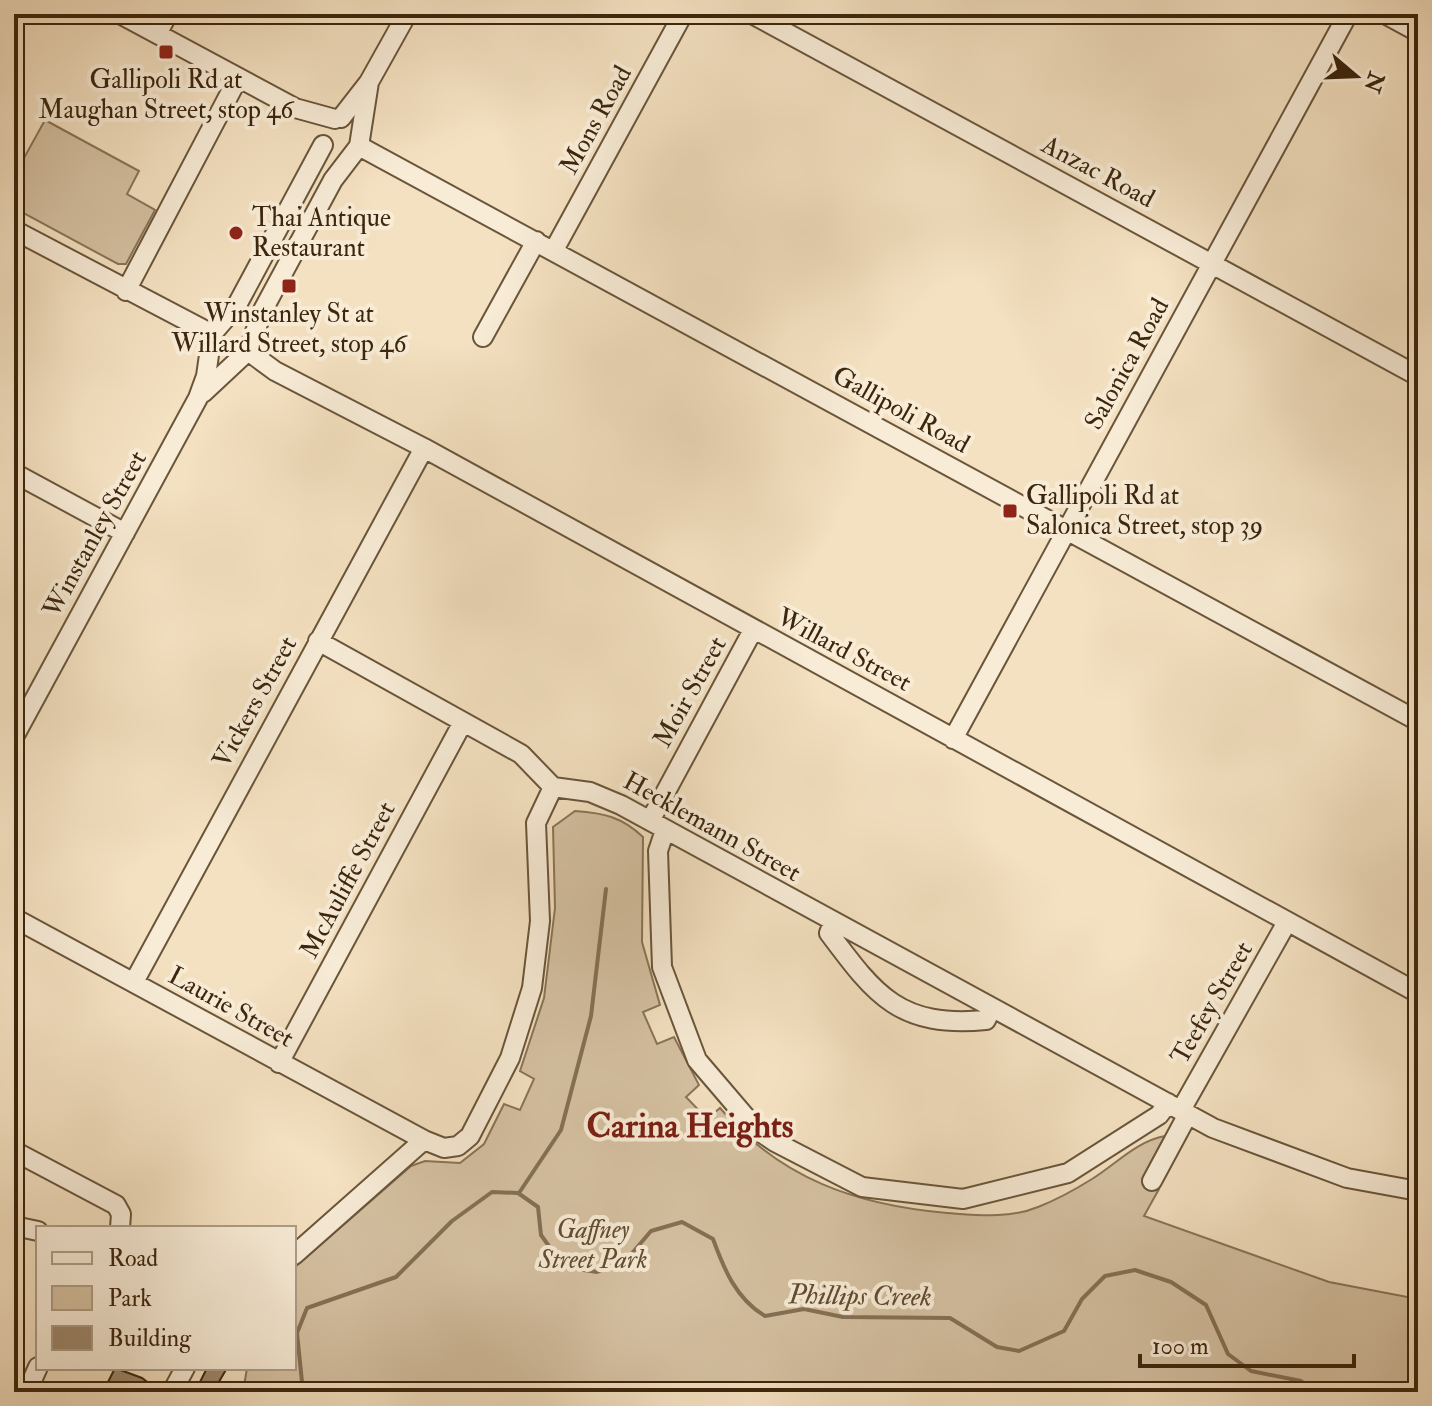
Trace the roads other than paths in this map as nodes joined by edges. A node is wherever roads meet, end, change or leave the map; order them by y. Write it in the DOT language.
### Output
graph roads {
  1 [pos="120,14"];
  2 [pos="168,14"];
  3 [pos="407,14"];
  4 [pos="683,14"];
  5 [pos="752,14"];
  6 [pos="1348,14"];
  7 [pos="1385,14"];
  8 [pos="1418,32"];
  9 [pos="157,34"];
  10 [pos="238,78"];
  11 [pos="369,82"];
  12 [pos="295,108"];
  13 [pos="338,119"];
  14 [pos="322,142"];
  15 [pos="356,145"];
  16 [pos="14,230"];
  17 [pos="536,241"];
  18 [pos="554,250"];
  19 [pos="1212,263"];
  20 [pos="126,291"];
  21 [pos="215,335"];
  22 [pos="483,337"];
  23 [pos="246,349"];
  24 [pos="1418,376"];
  25 [pos="198,398"];
  26 [pos="424,448"];
  27 [pos="14,473"];
  28 [pos="1067,529"];
  29 [pos="125,533"];
  30 [pos="753,630"];
  31 [pos="318,641"];
  32 [pos="1418,721"];
  33 [pos="463,722"];
  34 [pos="16,730"];
  35 [pos="953,739"];
  36 [pos="553,787"];
  37 [pos="658,825"];
  38 [pos="14,918"];
  39 [pos="1287,922"];
  40 [pos="833,923"];
  41 [pos="134,982"];
  42 [pos="1418,993"];
  43 [pos="992,1008"];
  44 [pos="279,1063"];
  45 [pos="1179,1109"];
  46 [pos="424,1140"];
  47 [pos="14,1151"];
  48 [pos="1152,1181"];
  49 [pos="1418,1191"];
  50 [pos="14,1226"];
  51 [pos="120,1226"];
  52 [pos="36,1231"];
  53 [pos="298,1252"];
  54 [pos="37,1370"];
  55 [pos="184,1370"];
  56 [pos="27,1392"];
  57 [pos="172,1392"];
  1 -- 9 [label="street"];
  2 -- 9 [label="street"];
  3 -- 11 [label="street, Winstanley Street"];
  4 -- 18 [label="street, Mons Road"];
  5 -- 19 [label="street, Anzac Road"];
  6 -- 19 [label="street, Salonica Road"];
  7 -- 8 [label="street"];
  9 -- 10 [label="street"];
  10 -- 12 [label="street"];
  10 -- 20 [label="street"];
  11 -- 13 [label="street, Winstanley Street"];
  11 -- 15 [label="street, Winstanley Street"];
  12 -- 13 [label="street"];
  12 -- 14 [label="street"];
  13 -- 14 [label="street, Winstanley Street"];
  13 -- 15 [label="street"];
  14 -- 15 [label="street"];
  14 -- 21 [label="street, Winstanley Street"];
  15 -- 17 [label="street, Gallipoli Road"];
  15 -- 23 [label="street, Winstanley Street"];
  16 -- 20 [label="street"];
  17 -- 18 [label="street, Gallipoli Road"];
  17 -- 22 [label="street"];
  18 -- 28 [label="street, Gallipoli Road"];
  19 -- 24 [label="street, Anzac Road"];
  19 -- 28 [label="street, Salonica Road"];
  20 -- 21 [label="street"];
  21 -- 23 [label="street"];
  21 -- 23 [label="street"];
  21 -- 25 [label="street, Winstanley Street"];
  23 -- 25 [label="street, Winstanley Street"];
  23 -- 26 [label="street, Willard Street"];
  25 -- 29 [label="street, Winstanley Street"];
  26 -- 30 [label="street, Willard Street"];
  26 -- 31 [label="street, Vickers Street"];
  27 -- 29 [label="street"];
  28 -- 32 [label="street, Gallipoli Road"];
  28 -- 35 [label="street, Salonica Road"];
  29 -- 34 [label="street, Winstanley Street"];
  30 -- 35 [label="street, Willard Street"];
  30 -- 37 [label="street, Moir Street"];
  31 -- 33 [label="street"];
  31 -- 41 [label="street, Vickers Street"];
  33 -- 36 [label="street"];
  33 -- 44 [label="street, McAuliffe Street"];
  35 -- 39 [label="street, Willard Street"];
  36 -- 37 [label="street, Hecklemann Street"];
  36 -- 46 [label="street"];
  37 -- 40 [label="street, Hecklemann Street"];
  37 -- 45 [label="street, Moir Street"];
  38 -- 41 [label="street, Laurie Street"];
  39 -- 42 [label="street, Willard Street"];
  39 -- 45 [label="street, Teefey Street"];
  40 -- 43 [label="street, Hecklemann Street"];
  40 -- 43 [label="street"];
  41 -- 44 [label="street, Laurie Street"];
  43 -- 45 [label="street, Hecklemann Street"];
  44 -- 46 [label="street, Laurie Street"];
  45 -- 48 [label="street, Teefey Street"];
  45 -- 49 [label="street, Hecklemann Street"];
  46 -- 53 [label="street"];
  47 -- 51 [label="street"];
  50 -- 52 [label="street"];
  54 -- 56 [label="street"];
  55 -- 57 [label="street"];
}
